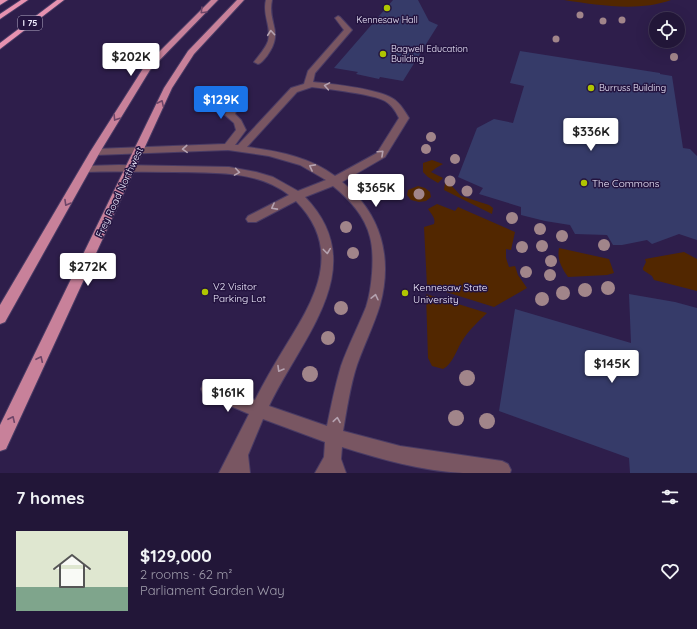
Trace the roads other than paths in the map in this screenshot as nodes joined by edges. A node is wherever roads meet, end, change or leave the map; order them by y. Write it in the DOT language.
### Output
graph roads {
  1 [pos="5,0"];
  2 [pos="25,0"];
  3 [pos="61,0"];
  4 [pos="214,0"];
  5 [pos="241,0"];
  6 [pos="269,0"];
  7 [pos="0,4"];
  8 [pos="0,17"];
  9 [pos="338,18"];
  10 [pos="0,47"];
  11 [pos="258,62"];
  12 [pos="308,85"];
  13 [pos="236,100"];
  14 [pos="228,147"];
  15 [pos="241,148"];
  16 [pos="138,151"];
  17 [pos="95,152"];
  18 [pos="130,168"];
  19 [pos="86,169"];
  20 [pos="335,181"];
  21 [pos="296,196"];
  22 [pos="252,219"];
  23 [pos="0,318"];
  24 [pos="209,389"];
  25 [pos="259,411"];
  26 [pos="334,436"];
  27 [pos="0,444"];
  28 [pos="239,455"];
  29 [pos="331,468"];
  30 [pos="502,470"];
  31 [pos="228,473"];
  32 [pos="241,473"];
  1 -- 7 [label="highway"];
  2 -- 8 [label="highway"];
  3 -- 10 [label="highway, I 75"];
  4 -- 17 [label="main road, one-way"];
  16 -- 5 [label="main road, Frey Road Northwest, one-way"];
  11 -- 6 [label="street, one-way"];
  9 -- 12 [label="street"];
  12 -- 15 [label="street"];
  20 -- 12 [label="street, one-way"];
  13 -- 14 [label="street"];
  14 -- 15 [label="street"];
  14 -- 16 [label="street, one-way"];
  20 -- 15 [label="street, one-way"];
  16 -- 17 [label="street"];
  16 -- 18 [label="main road, Frey Road Northwest"];
  17 -- 19 [label="main road"];
  18 -- 19 [label="street"];
  18 -- 21 [label="street, one-way"];
  27 -- 18 [label="main road, Frey Road Northwest, one-way"];
  19 -- 23 [label="main road, one-way"];
  20 -- 21 [label="street"];
  26 -- 20 [label="street, one-way"];
  21 -- 22 [label="street, one-way"];
  21 -- 25 [label="street, one-way"];
  24 -- 25 [label="street"];
  25 -- 26 [label="street"];
  25 -- 28 [label="street"];
  26 -- 29 [label="street"];
  26 -- 30 [label="street"];
  28 -- 31 [label="street"];
  28 -- 32 [label="street"];
}
